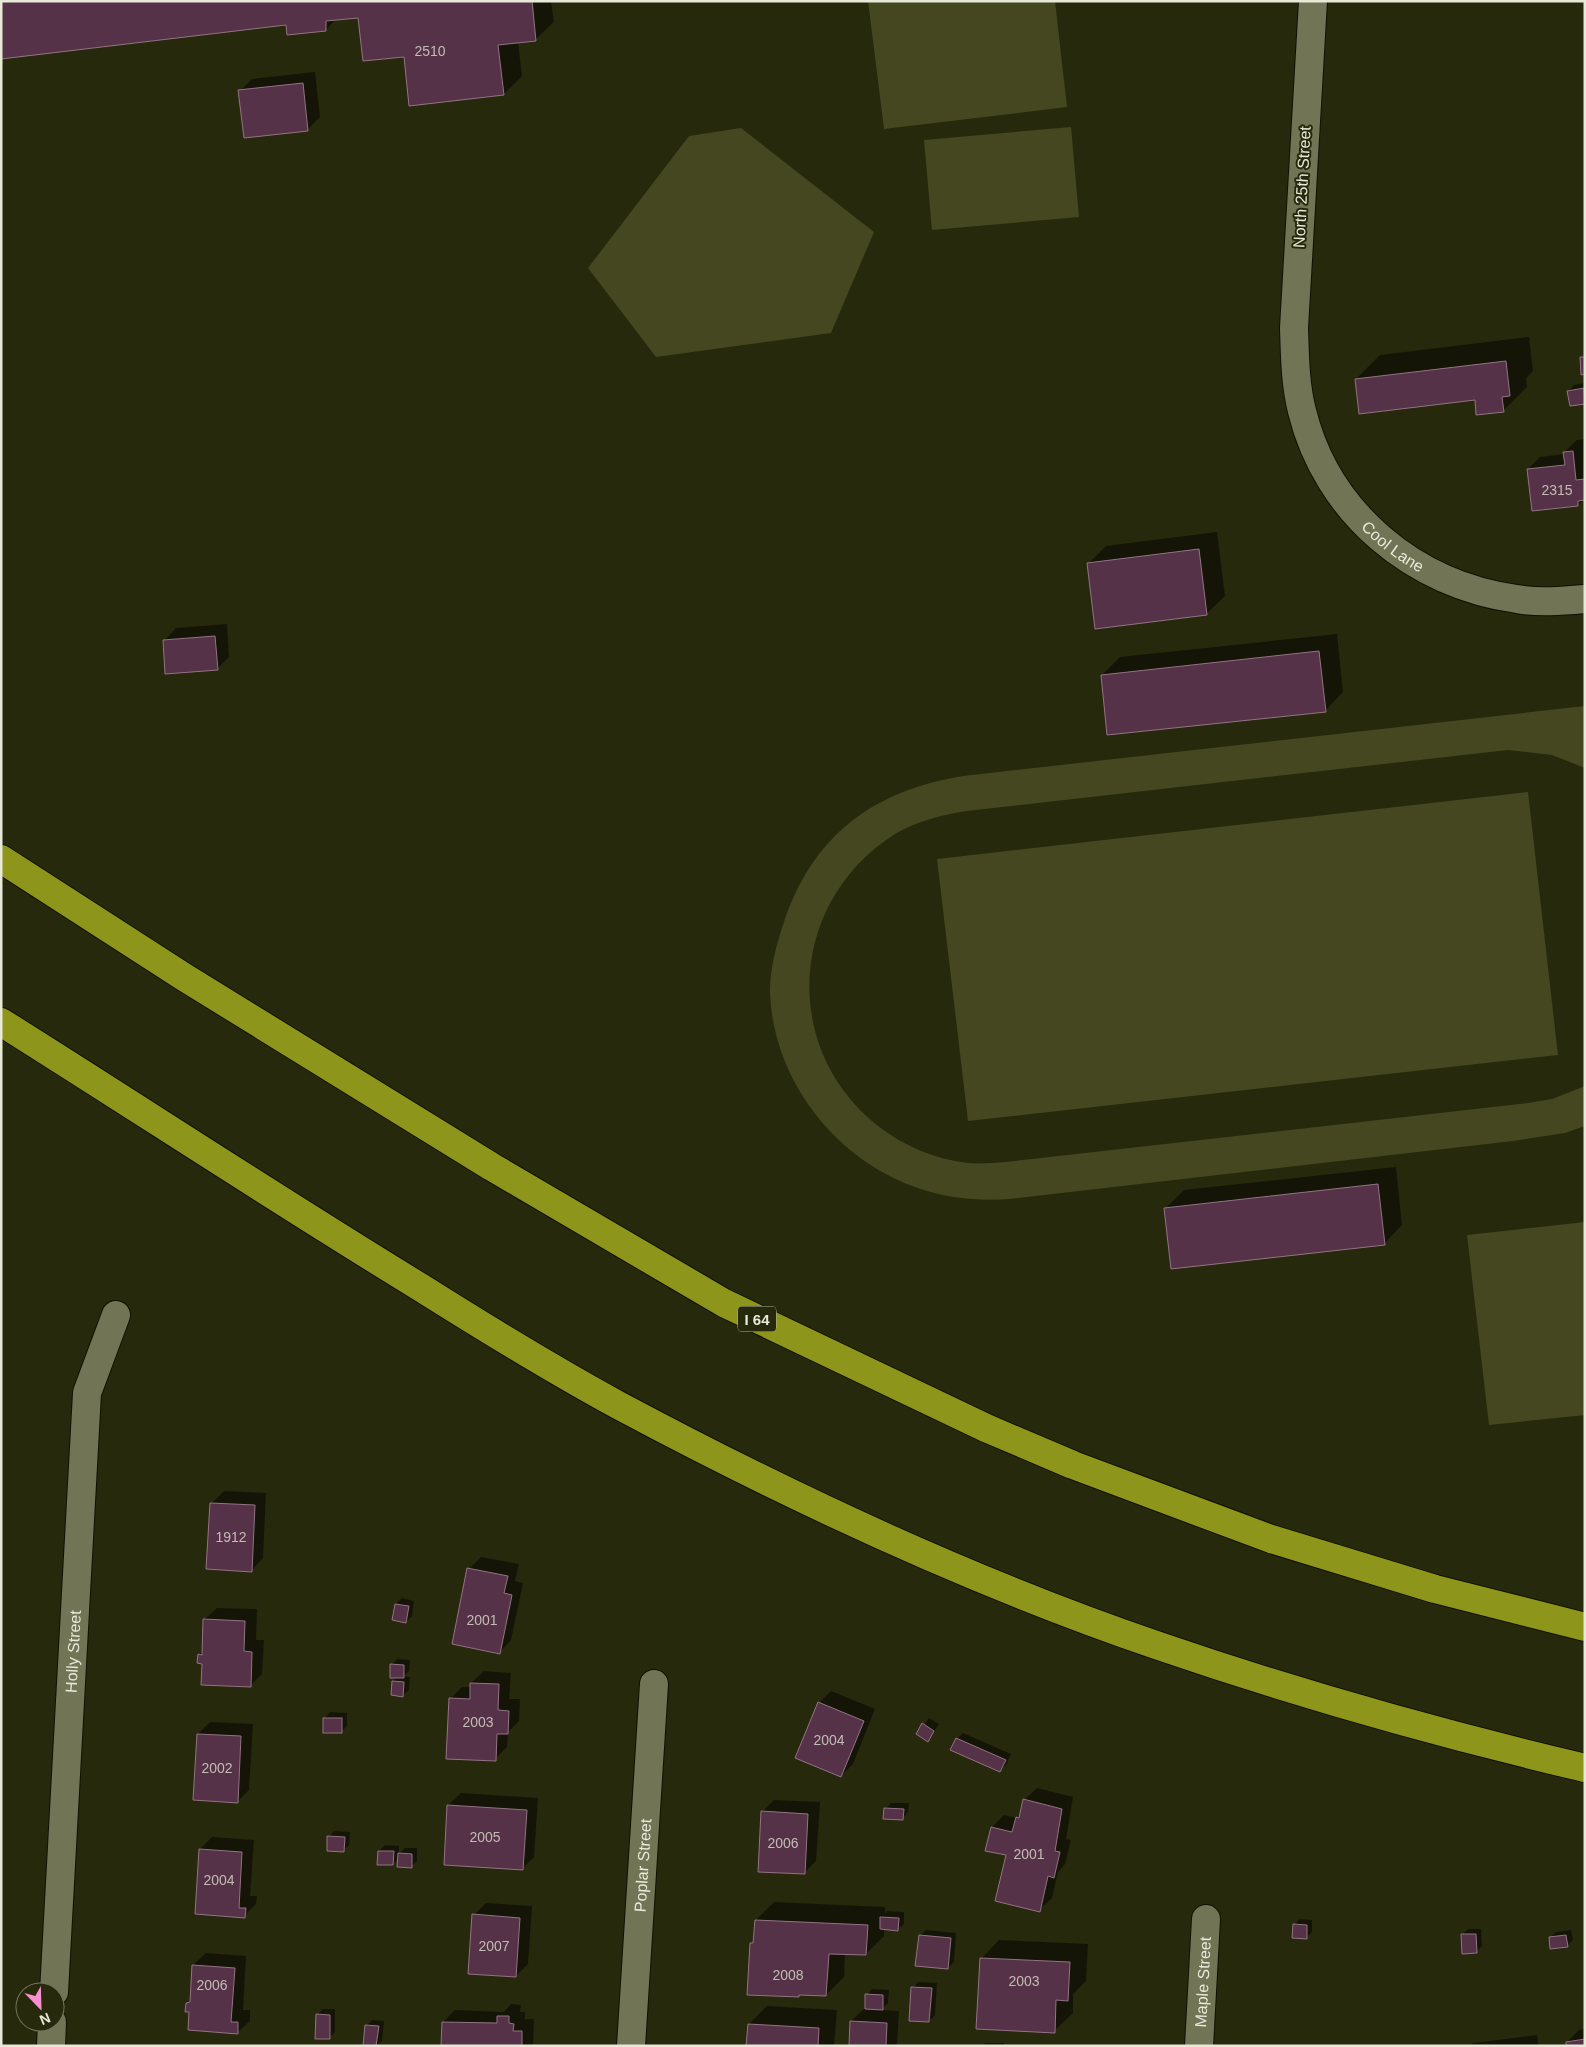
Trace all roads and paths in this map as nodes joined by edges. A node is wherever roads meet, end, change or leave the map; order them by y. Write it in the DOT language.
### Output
graph roads {
  1 [pos="1312,1"];
  2 [pos="1296,373"];
  3 [pos="1585,599"];
  4 [pos="1,859"];
  5 [pos="1,1022"];
  6 [pos="116,1316"];
  7 [pos="1585,1626"];
  8 [pos="654,1684"];
  9 [pos="1585,1768"];
  10 [pos="1206,1919"];
  11 [pos="55,1982"];
  12 [pos="52,2032"];
  13 [pos="51,2046"];
  14 [pos="631,2046"];
  15 [pos="1198,2046"];
  1 -- 2 [label="street, North 25th Street"];
  2 -- 3 [label="street, Cool Lane"];
  4 -- 7 [label="highway, I 64"];
  5 -- 9 [label="highway"];
  6 -- 11 [label="street, Holly Street"];
  8 -- 14 [label="street, Poplar Street"];
  10 -- 15 [label="street, Maple Street"];
  12 -- 13 [label="street"];
}
